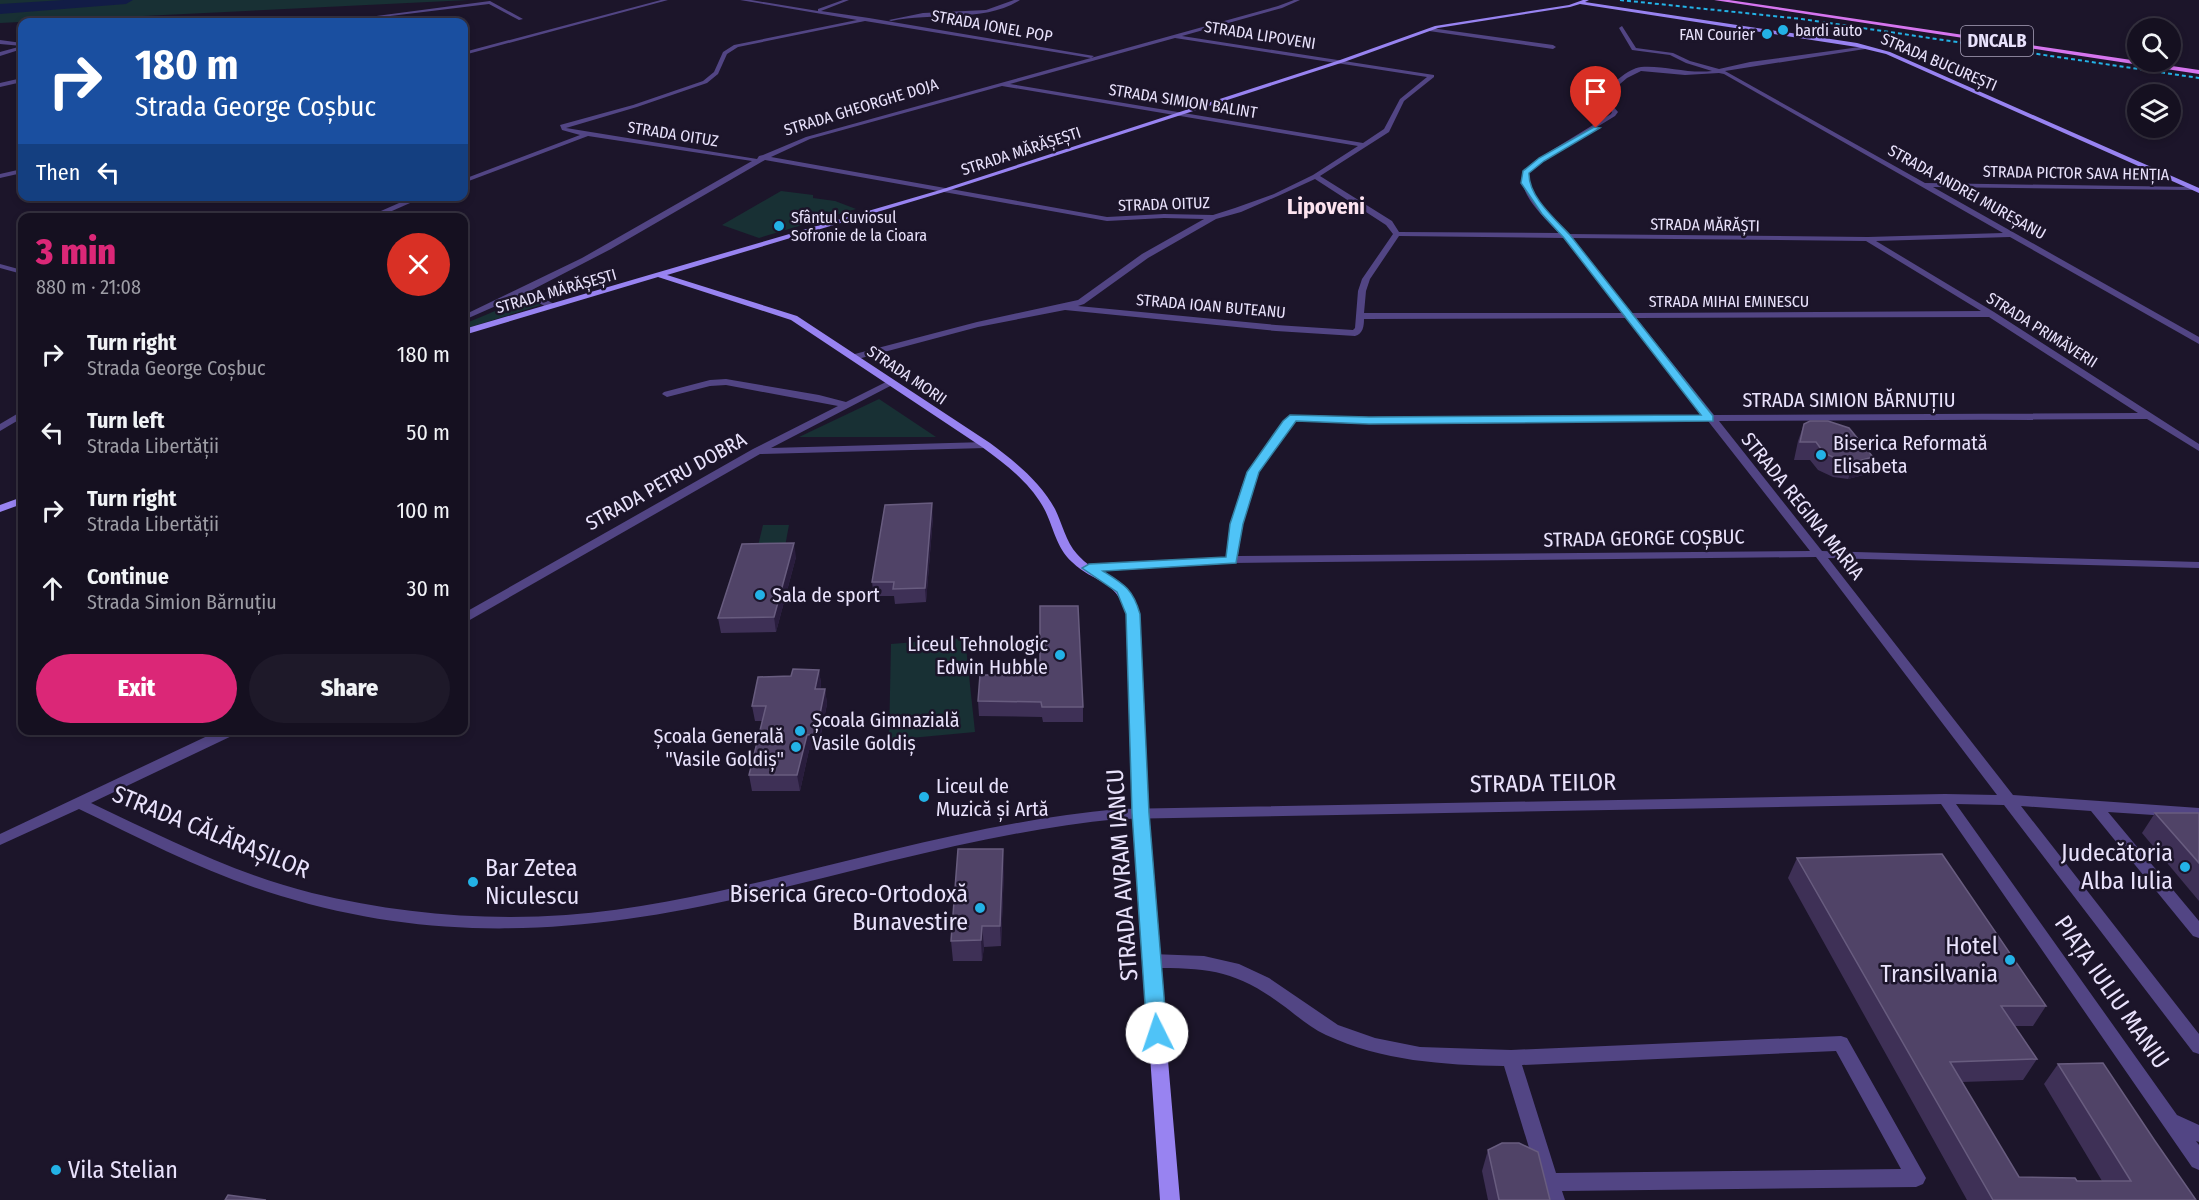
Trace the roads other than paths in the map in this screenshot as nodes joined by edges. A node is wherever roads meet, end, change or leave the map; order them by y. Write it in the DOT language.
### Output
graph roads {
  1 [pos="666,0"];
  2 [pos="742,0"];
  3 [pos="847,0"];
  4 [pos="1018,0"];
  5 [pos="1298,0"];
  6 [pos="1587,0"];
  7 [pos="1717,0"];
  8 [pos="1724,0"];
  9 [pos="1581,3"];
  10 [pos="1776,8"];
  11 [pos="817,11"];
  12 [pos="360,18"];
  13 [pos="521,19"];
  14 [pos="869,19"];
  15 [pos="885,22"];
  16 [pos="1622,28"];
  17 [pos="1431,30"];
  18 [pos="1174,36"];
  19 [pos="0,42"];
  20 [pos="18,44"];
  21 [pos="18,47"];
  22 [pos="1553,47"];
  23 [pos="1865,47"];
  24 [pos="468,53"];
  25 [pos="0,54"];
  26 [pos="1095,57"];
  27 [pos="1342,62"];
  28 [pos="1720,71"];
  29 [pos="2199,72"];
  30 [pos="18,81"];
  31 [pos="997,84"];
  32 [pos="0,85"];
  33 [pos="1179,113"];
  34 [pos="587,134"];
  35 [pos="1364,145"];
  36 [pos="758,159"];
  37 [pos="18,172"];
  38 [pos="0,176"];
  39 [pos="1315,176"];
  40 [pos="468,179"];
  41 [pos="1925,185"];
  42 [pos="2191,188"];
  43 [pos="942,191"];
  44 [pos="2199,191"];
  45 [pos="410,201"];
  46 [pos="380,213"];
  47 [pos="1212,217"];
  48 [pos="1397,234"];
  49 [pos="2012,235"];
  50 [pos="1567,237"];
  51 [pos="1868,239"];
  52 [pos="0,266"];
  53 [pos="18,271"];
  54 [pos="659,275"];
  55 [pos="525,292"];
  56 [pos="551,306"];
  57 [pos="1065,308"];
  58 [pos="1991,314"];
  59 [pos="468,316"];
  60 [pos="1359,316"];
  61 [pos="1629,316"];
  62 [pos="468,331"];
  63 [pos="2199,341"];
  64 [pos="854,357"];
  65 [pos="891,383"];
  66 [pos="667,394"];
  67 [pos="846,405"];
  68 [pos="2149,416"];
  69 [pos="18,417"];
  70 [pos="1709,418"];
  71 [pos="0,428"];
  72 [pos="986,445"];
  73 [pos="2199,448"];
  74 [pos="757,451"];
  75 [pos="18,501"];
  76 [pos="0,508"];
  77 [pos="1819,554"];
  78 [pos="1232,560"];
  79 [pos="2199,565"];
  80 [pos="1089,568"];
  81 [pos="468,616"];
  82 [pos="222,735"];
  83 [pos="1946,799"];
  84 [pos="2010,800"];
  85 [pos="79,803"];
  86 [pos="2094,805"];
  87 [pos="1141,813"];
  88 [pos="2199,813"];
  89 [pos="0,840"];
  90 [pos="2199,932"];
  91 [pos="1152,961"];
  92 [pos="2199,1047"];
  93 [pos="1511,1058"];
  94 [pos="2171,1120"];
  95 [pos="2199,1134"];
  96 [pos="2199,1161"];
  97 [pos="1552,1191"];
  98 [pos="1170,1200"];
  1 -- 24 [label="street"];
  2 -- 11 [label="street, STRADA IONEL POP"];
  3 -- 11 [label="street"];
  4 -- 15 [label="street"];
  5 -- 18 [label="street, STRADA GHEORGHE DOJA"];
  6 -- 9 [label="street, STRADA MĂRĂȘEȘTI"];
  7 -- 10 [label="main road, DNCALB"];
  8 -- 10 [label="main road, DNCALB"];
  9 -- 17 [label="street, STRADA MĂRĂȘEȘTI"];
  9 -- 23 [label="street, STRADA BUCUREȘTI"];
  10 -- 29 [label="main road, DNCALB"];
  11 -- 14 [label="street, STRADA IONEL POP"];
  12 -- 13 [label="street"];
  14 -- 15 [label="street, STRADA IONEL POP"];
  14 -- 34 [label="street, STRADA OITUZ"];
  15 -- 26 [label="street, STRADA IONEL POP"];
  16 -- 28 [label="street, STRADA ANDREI MUREȘANU"];
  17 -- 22 [label="street"];
  17 -- 27 [label="street, STRADA MĂRĂȘEȘTI"];
  18 -- 26 [label="street, STRADA GHEORGHE DOJA"];
  18 -- 27 [label="street, STRADA LIPOVENI"];
  19 -- 20 [label="street"];
  21 -- 25 [label="street"];
  23 -- 28 [label="street, STRADA ANDREI MUREȘANU"];
  23 -- 42 [label="street, STRADA BUCUREȘTI"];
  26 -- 31 [label="street, STRADA GHEORGHE DOJA"];
  27 -- 33 [label="street, STRADA MĂRĂȘEȘTI"];
  27 -- 35 [label="street, STRADA OITUZ"];
  28 -- 41 [label="street, STRADA ANDREI MUREȘANU"];
  28 -- 50 [label="street, STRADA REGINA MARIA"];
  30 -- 32 [label="street"];
  31 -- 33 [label="street, STRADA SIMION BALINT"];
  31 -- 36 [label="street, STRADA GHEORGHE DOJA"];
  33 -- 35 [label="street, STRADA SIMION BALINT"];
  33 -- 43 [label="street, STRADA MĂRĂȘEȘTI"];
  34 -- 36 [label="street, STRADA OITUZ"];
  34 -- 40 [label="street"];
  35 -- 39 [label="street, STRADA OITUZ"];
  36 -- 43 [label="street, STRADA OITUZ"];
  36 -- 55 [label="street, STRADA GHEORGHE DOJA"];
  37 -- 38 [label="street"];
  39 -- 47 [label="street, STRADA OITUZ"];
  39 -- 48 [label="street"];
  41 -- 42 [label="street, STRADA PICTOR SAVA HENȚIA"];
  41 -- 49 [label="street, STRADA ANDREI MUREȘANU"];
  42 -- 44 [label="street, STRADA BUCUREȘTI"];
  43 -- 47 [label="street, STRADA OITUZ"];
  43 -- 54 [label="street, STRADA MĂRĂȘEȘTI"];
  45 -- 46 [label="street"];
  47 -- 57 [label="street, STRADA IOAN BUTEANU"];
  48 -- 50 [label="street, STRADA MĂRĂȘTI"];
  48 -- 60 [label="street"];
  49 -- 51 [label="street, STRADA MĂRĂȘTI"];
  49 -- 63 [label="street, STRADA ANDREI MUREȘANU"];
  50 -- 51 [label="street, STRADA MĂRĂȘTI"];
  50 -- 61 [label="street, STRADA REGINA MARIA"];
  51 -- 58 [label="street, STRADA PRIMĂVERII"];
  52 -- 53 [label="street"];
  54 -- 56 [label="street, STRADA MĂRĂȘEȘTI"];
  54 -- 64 [label="street, STRADA MORII"];
  55 -- 56 [label="street"];
  55 -- 59 [label="street, STRADA GHEORGHE DOJA"];
  56 -- 62 [label="street, STRADA MĂRĂȘEȘTI"];
  57 -- 60 [label="street, STRADA IOAN BUTEANU"];
  57 -- 64 [label="street, STRADA IOAN BUTEANU"];
  58 -- 61 [label="street, STRADA MIHAI EMINESCU"];
  58 -- 68 [label="street, STRADA PRIMĂVERII"];
  60 -- 61 [label="street, STRADA MIHAI EMINESCU"];
  61 -- 70 [label="street, STRADA REGINA MARIA"];
  64 -- 65 [label="street, STRADA MORII"];
  65 -- 67 [label="street, STRADA PETRU DOBRA"];
  65 -- 72 [label="street, STRADA MORII"];
  66 -- 67 [label="street"];
  67 -- 74 [label="street, STRADA PETRU DOBRA"];
  68 -- 70 [label="street, STRADA SIMION BĂRNUȚIU"];
  68 -- 73 [label="street, STRADA PRIMĂVERII"];
  69 -- 71 [label="street"];
  70 -- 77 [label="street, STRADA REGINA MARIA"];
  70 -- 78 [label="street, STRADA SIMION BĂRNUȚIU"];
  72 -- 74 [label="street"];
  72 -- 80 [label="street, STRADA MORII"];
  74 -- 81 [label="street, STRADA PETRU DOBRA"];
  75 -- 76 [label="street"];
  77 -- 78 [label="street, STRADA GEORGE COȘBUC"];
  77 -- 79 [label="street, STRADA GEORGE COȘBUC"];
  77 -- 84 [label="street, STRADA REGINA MARIA"];
  78 -- 80 [label="street, STRADA GEORGE COȘBUC"];
  80 -- 87 [label="street, STRADA AVRAM IANCU"];
  82 -- 85 [label="street"];
  83 -- 84 [label="street"];
  83 -- 87 [label="street, STRADA TEILOR"];
  83 -- 94 [label="street, PIAȚA IULIU MANIU"];
  84 -- 86 [label="street"];
  84 -- 92 [label="street, PIAȚA IULIU MANIU"];
  85 -- 87 [label="street, STRADA CĂLĂRAȘILOR"];
  85 -- 89 [label="street"];
  86 -- 88 [label="street"];
  86 -- 90 [label="street"];
  87 -- 91 [label="street, STRADA AVRAM IANCU"];
  91 -- 93 [label="street"];
  91 -- 98 [label="street, STRADA AVRAM IANCU"];
  93 -- 97 [label="street"];
  93 -- 97 [label="street"];
  94 -- 95 [label="street, PIAȚA IULIU MANIU"];
  94 -- 96 [label="street, PIAȚA IULIU MANIU"];
}
